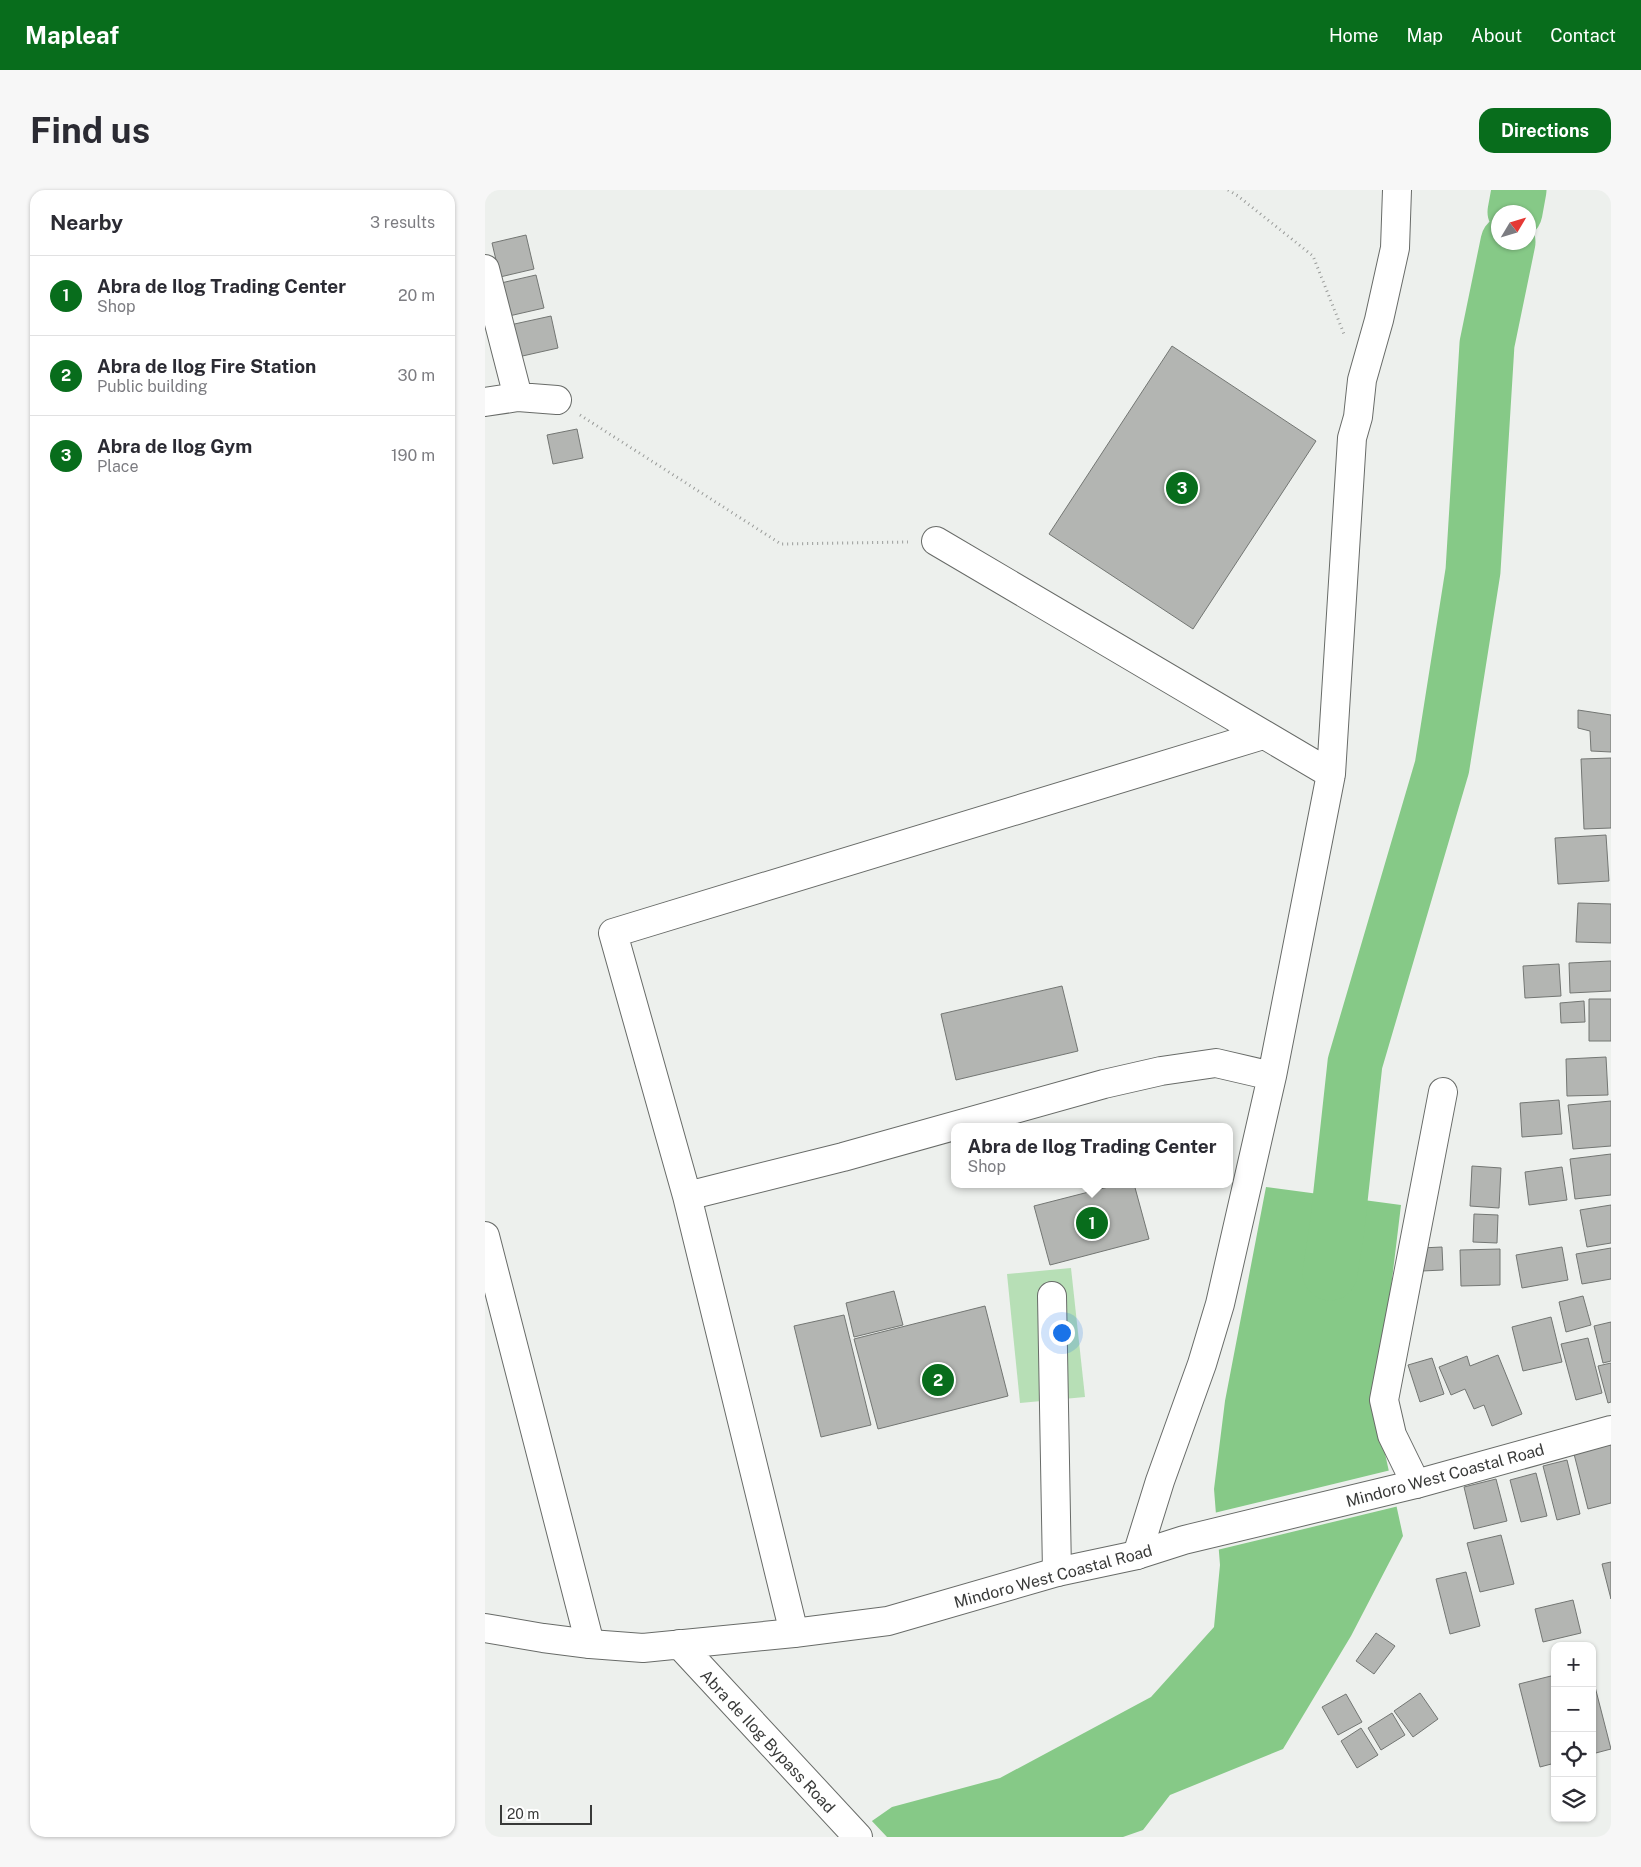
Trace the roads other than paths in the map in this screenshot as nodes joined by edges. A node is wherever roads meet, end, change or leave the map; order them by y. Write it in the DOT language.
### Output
graph roads {
  1 [pos="1397,190"];
  2 [pos="485,269"];
  3 [pos="518,397"];
  4 [pos="557,400"];
  5 [pos="485,402"];
  6 [pos="936,541"];
  7 [pos="1263,735"];
  8 [pos="1331,774"];
  9 [pos="1272,1076"];
  10 [pos="1443,1092"];
  11 [pos="965,1123"];
  12 [pos="951,1127"];
  13 [pos="687,1196"];
  14 [pos="485,1236"];
  15 [pos="1052,1296"];
  16 [pos="1611,1430"];
  17 [pos="1406,1486"];
  18 [pos="1137,1554"];
  19 [pos="1057,1572"];
  20 [pos="485,1628"];
  21 [pos="794,1633"];
  22 [pos="590,1644"];
  23 [pos="679,1644"];
  24 [pos="852,1830"];
  1 -- 8 [label="street"];
  2 -- 3 [label="street"];
  3 -- 4 [label="street"];
  3 -- 5 [label="street"];
  6 -- 7 [label="street"];
  7 -- 8 [label="street"];
  7 -- 13 [label="street"];
  8 -- 9 [label="street"];
  9 -- 11 [label="street"];
  9 -- 18 [label="street"];
  10 -- 17 [label="street"];
  12 -- 13 [label="street"];
  13 -- 21 [label="street"];
  14 -- 22 [label="street"];
  15 -- 19 [label="street"];
  16 -- 17 [label="street, Mindoro West Coastal Road"];
  17 -- 18 [label="street, Mindoro West Coastal Road"];
  18 -- 19 [label="street, Mindoro West Coastal Road"];
  19 -- 21 [label="street, Mindoro West Coastal Road"];
  20 -- 22 [label="street, Mindoro West Coastal Road"];
  21 -- 23 [label="street, Mindoro West Coastal Road"];
  22 -- 23 [label="street, Mindoro West Coastal Road"];
  23 -- 24 [label="street, Abra de Ilog Bypass Road"];
}
